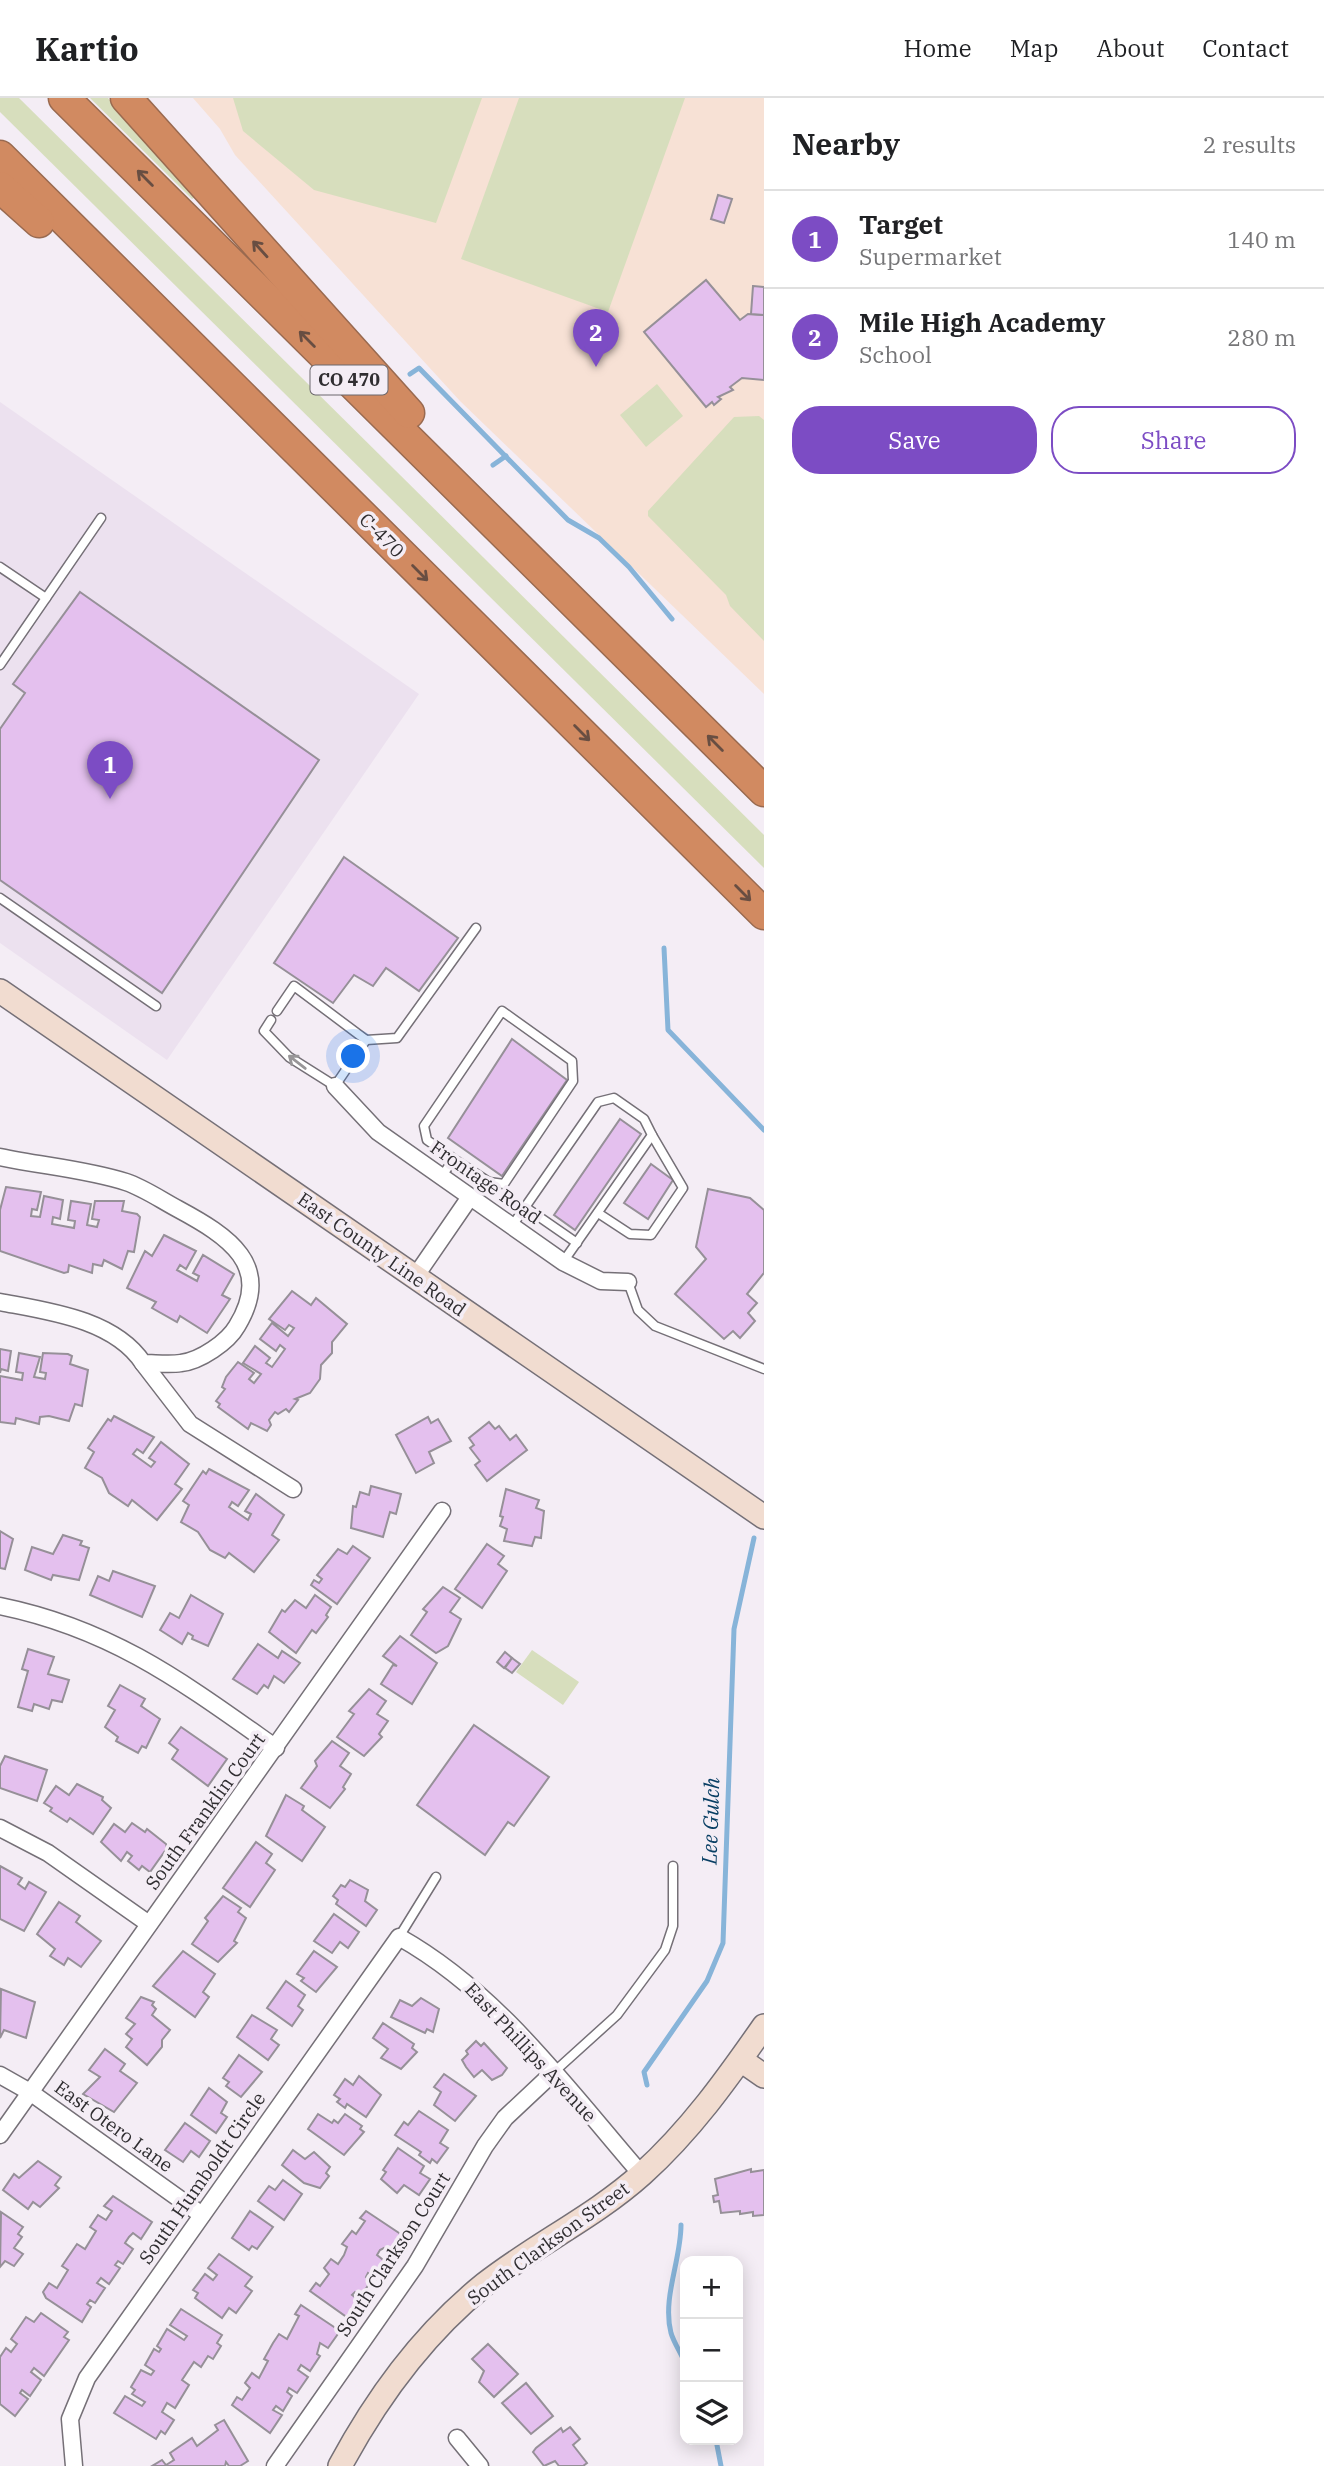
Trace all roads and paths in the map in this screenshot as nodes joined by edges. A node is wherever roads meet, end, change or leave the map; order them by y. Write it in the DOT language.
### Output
graph roads {
  1 [pos="64,98"];
  2 [pos="126,98"];
  3 [pos="0,156"];
  4 [pos="0,187"];
  5 [pos="302,456"];
  6 [pos="101,518"];
  7 [pos="0,567"];
  8 [pos="46,598"];
  9 [pos="634,662"];
  10 [pos="0,665"];
  11 [pos="764,791"];
  12 [pos="0,898"];
  13 [pos="764,914"];
  14 [pos="476,928"];
  15 [pos="0,991"];
  16 [pos="156,1006"];
  17 [pos="278,1011"];
  18 [pos="271,1020"];
  19 [pos="366,1040"];
  20 [pos="335,1086"];
  21 [pos="652,1135"];
  22 [pos="0,1157"];
  23 [pos="454,1158"];
  24 [pos="441,1177"];
  25 [pos="470,1197"];
  26 [pos="525,1207"];
  27 [pos="598,1213"];
  28 [pos="512,1226"];
  29 [pos="577,1242"];
  30 [pos="563,1262"];
  31 [pos="415,1278"];
  32 [pos="628,1282"];
  33 [pos="0,1302"];
  34 [pos="143,1363"];
  35 [pos="764,1369"];
  36 [pos="293,1489"];
  37 [pos="442,1511"];
  38 [pos="764,1517"];
  39 [pos="0,1606"];
  40 [pos="276,1748"];
  41 [pos="0,1828"];
  42 [pos="673,1866"];
  43 [pos="436,1877"];
  44 [pos="149,1924"];
  45 [pos="404,1940"];
  46 [pos="764,2026"];
  47 [pos="741,2060"];
  48 [pos="554,2072"];
  49 [pos="0,2075"];
  50 [pos="764,2076"];
  51 [pos="30,2092"];
  52 [pos="0,2135"];
  53 [pos="642,2175"];
  54 [pos="202,2215"];
  55 [pos="457,2438"];
  56 [pos="71,2466"];
  57 [pos="275,2466"];
  58 [pos="340,2466"];
  59 [pos="480,2466"];
  9 -- 1 [label="highway, CO 470, one-way"];
  9 -- 2 [label="highway, one-way"];
  3 -- 5 [label="highway, C-470"];
  4 -- 5 [label="highway"];
  5 -- 13 [label="highway, C-470, one-way"];
  6 -- 8 [label="lane"];
  7 -- 8 [label="lane"];
  8 -- 10 [label="lane"];
  11 -- 9 [label="highway, CO 470, one-way"];
  12 -- 16 [label="lane"];
  14 -- 19 [label="lane"];
  15 -- 31 [label="main road, East County Line Road"];
  17 -- 19 [label="lane"];
  20 -- 18 [label="lane, one-way"];
  19 -- 20 [label="lane"];
  20 -- 24 [label="street, Frontage Road"];
  21 -- 26 [label="lane"];
  21 -- 27 [label="lane"];
  21 -- 27 [label="lane"];
  22 -- 34 [label="street"];
  23 -- 23 [label="lane"];
  23 -- 24 [label="lane"];
  24 -- 25 [label="street, Frontage Road"];
  25 -- 28 [label="street, Frontage Road"];
  25 -- 31 [label="street"];
  26 -- 28 [label="lane"];
  26 -- 29 [label="lane"];
  27 -- 29 [label="lane"];
  28 -- 30 [label="street, Frontage Road"];
  29 -- 30 [label="lane"];
  30 -- 32 [label="street, Frontage Road"];
  31 -- 38 [label="main road, East County Line Road"];
  32 -- 35 [label="lane"];
  33 -- 34 [label="street"];
  34 -- 36 [label="street"];
  37 -- 40 [label="street, South Franklin Court"];
  39 -- 40 [label="street"];
  40 -- 44 [label="street, South Franklin Court"];
  41 -- 44 [label="street"];
  42 -- 48 [label="lane"];
  43 -- 45 [label="lane"];
  44 -- 51 [label="street, South Franklin Court"];
  45 -- 48 [label="street, East Phillips Avenue"];
  45 -- 54 [label="street, South Humboldt Circle"];
  46 -- 47 [label="main road, South Clarkson Street"];
  47 -- 50 [label="main road"];
  47 -- 53 [label="main road, South Clarkson Street"];
  48 -- 53 [label="street, East Phillips Avenue"];
  48 -- 57 [label="street, South Clarkson Court"];
  49 -- 51 [label="street, East Otero Lane"];
  51 -- 52 [label="street, South Franklin Court"];
  51 -- 54 [label="street, East Otero Lane"];
  53 -- 58 [label="main road, South Clarkson Street"];
  54 -- 56 [label="street, South Humboldt Circle"];
  55 -- 59 [label="street"];
}
